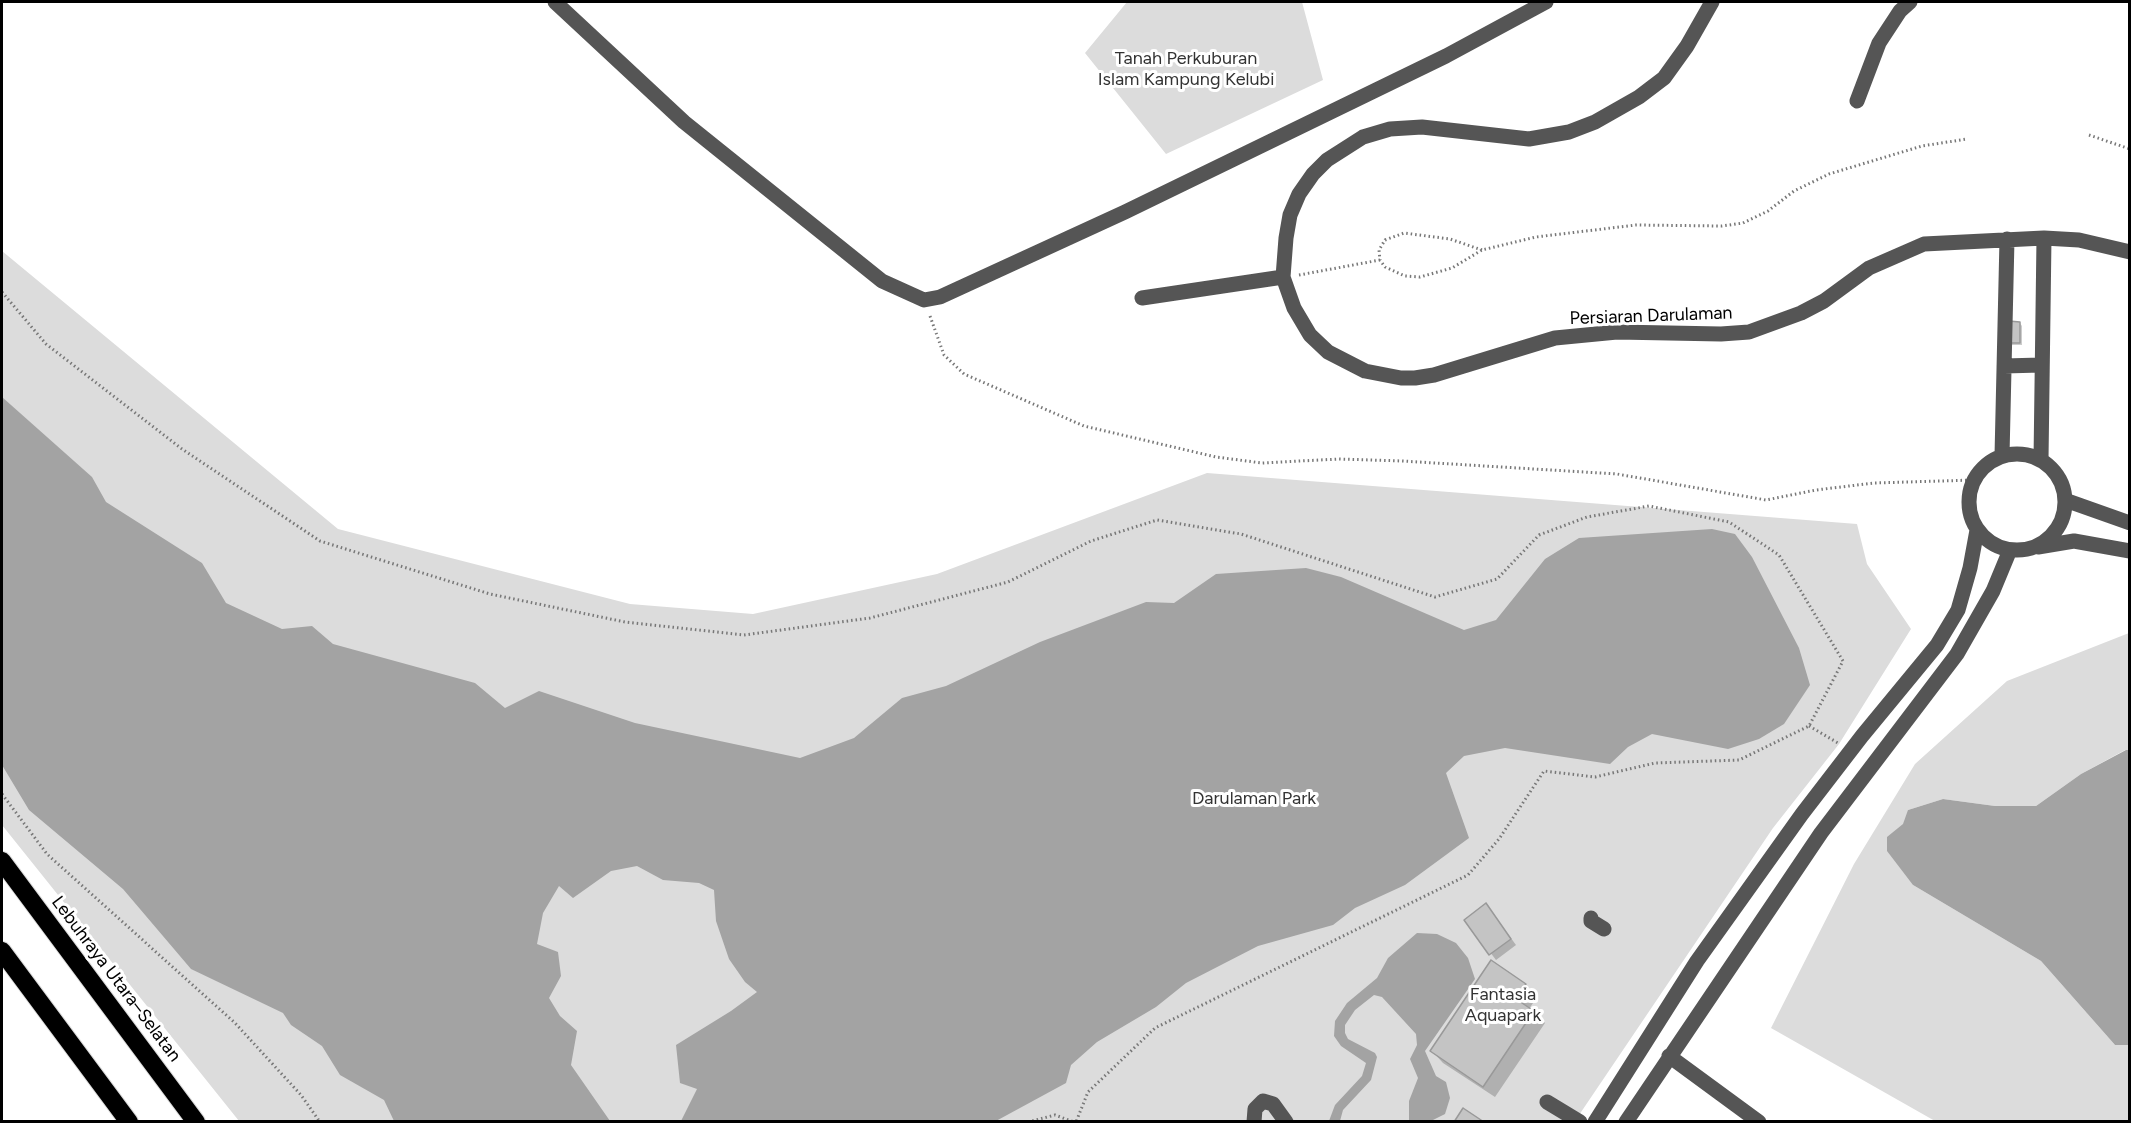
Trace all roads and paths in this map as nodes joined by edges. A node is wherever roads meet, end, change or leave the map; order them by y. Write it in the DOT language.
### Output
graph roads {
  1 [pos="555,2"];
  2 [pos="1546,2"];
  3 [pos="1712,2"];
  4 [pos="1911,2"];
  5 [pos="1857,101"];
  6 [pos="2089,135"];
  7 [pos="1967,139"];
  8 [pos="2130,149"];
  9 [pos="2044,238"];
  10 [pos="2007,239"];
  11 [pos="1482,250"];
  12 [pos="2130,252"];
  13 [pos="1380,260"];
  14 [pos="1283,278"];
  15 [pos="2,292"];
  16 [pos="1142,298"];
  17 [pos="924,300"];
  18 [pos="2041,365"];
  19 [pos="2004,366"];
  20 [pos="2002,456"];
  21 [pos="2041,460"];
  22 [pos="1974,480"];
  23 [pos="2065,500"];
  24 [pos="2130,523"];
  25 [pos="1977,530"];
  26 [pos="2033,548"];
  27 [pos="2010,550"];
  28 [pos="2130,551"];
  29 [pos="1809,726"];
  30 [pos="1850,752"];
  31 [pos="2,794"];
  32 [pos="2,861"];
  33 [pos="1591,918"];
  34 [pos="1604,929"];
  35 [pos="2,951"];
  36 [pos="1669,1056"];
  37 [pos="1547,1102"];
  38 [pos="129,1122"];
  39 [pos="196,1122"];
  40 [pos="320,1122"];
  41 [pos="1028,1122"];
  42 [pos="1075,1122"];
  43 [pos="1254,1122"];
  44 [pos="1286,1122"];
  45 [pos="1580,1122"];
  46 [pos="1595,1122"];
  47 [pos="1626,1122"];
  48 [pos="1759,1122"];
  1 -- 17 [label="street"];
  2 -- 17 [label="street"];
  3 -- 14 [label="street, Persiaran Darulaman"];
  4 -- 5 [label="street"];
  6 -- 8 [label="path"];
  7 -- 11 [label="path"];
  9 -- 10 [label="street, Persiaran Darulaman"];
  9 -- 12 [label="street, Persiaran Darulaman"];
  9 -- 18 [label="street"];
  10 -- 14 [label="street, Persiaran Darulaman"];
  10 -- 19 [label="street"];
  11 -- 13 [label="path"];
  11 -- 13 [label="path"];
  13 -- 14 [label="path"];
  14 -- 16 [label="street"];
  15 -- 29 [label="path"];
  17 -- 22 [label="path"];
  18 -- 19 [label="street"];
  18 -- 21 [label="street"];
  19 -- 20 [label="street"];
  20 -- 21 [label="street"];
  20 -- 22 [label="street"];
  21 -- 23 [label="street"];
  22 -- 25 [label="street"];
  23 -- 24 [label="street"];
  23 -- 26 [label="street"];
  25 -- 27 [label="street"];
  25 -- 30 [label="street"];
  26 -- 27 [label="street"];
  26 -- 28 [label="street"];
  27 -- 36 [label="street"];
  29 -- 30 [label="path"];
  29 -- 42 [label="path"];
  30 -- 46 [label="street"];
  31 -- 40 [label="path"];
  32 -- 39 [label="highway, Lebuhraya Utara–Selatan"];
  33 -- 34 [label="street"];
  35 -- 38 [label="highway"];
  36 -- 47 [label="street"];
  36 -- 48 [label="street"];
  37 -- 45 [label="street"];
  41 -- 42 [label="path"];
  43 -- 44 [label="street"];
}
